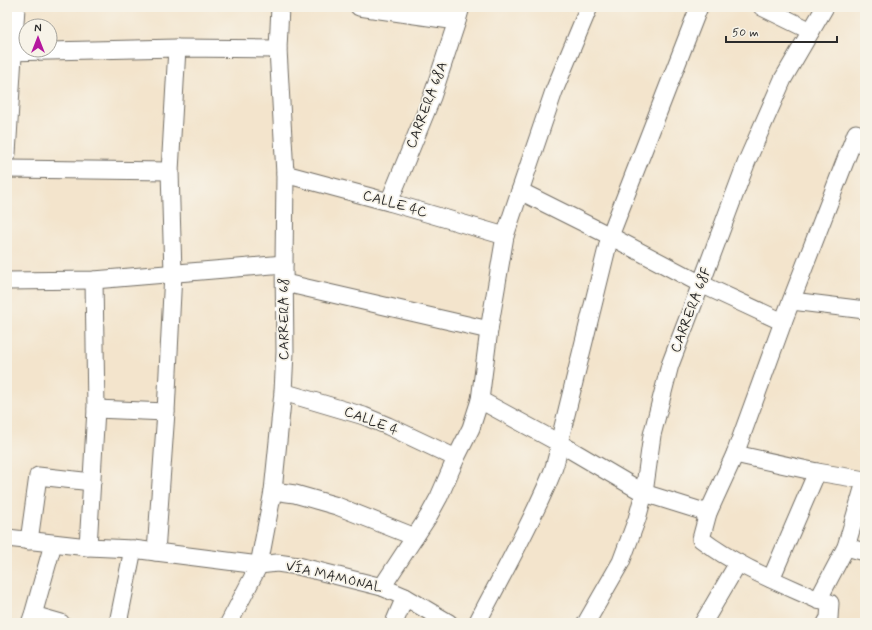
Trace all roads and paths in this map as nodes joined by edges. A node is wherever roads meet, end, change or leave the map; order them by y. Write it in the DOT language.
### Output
graph roads {
  1 [pos="16,7"];
  2 [pos="280,7"];
  3 [pos="359,7"];
  4 [pos="589,7"];
  5 [pos="699,7"];
  6 [pos="762,7"];
  7 [pos="825,7"];
  8 [pos="459,14"];
  9 [pos="811,31"];
  10 [pos="177,48"];
  11 [pos="278,49"];
  12 [pos="10,52"];
  13 [pos="856,133"];
  14 [pos="7,154"];
  15 [pos="7,169"];
  16 [pos="170,171"];
  17 [pos="284,174"];
  18 [pos="520,191"];
  19 [pos="389,202"];
  20 [pos="505,236"];
  21 [pos="610,236"];
  22 [pos="284,264"];
  23 [pos="173,273"];
  24 [pos="94,280"];
  25 [pos="7,281"];
  26 [pos="285,283"];
  27 [pos="701,284"];
  28 [pos="792,301"];
  29 [pos="865,310"];
  30 [pos="783,322"];
  31 [pos="489,330"];
  32 [pos="283,392"];
  33 [pos="480,400"];
  34 [pos="96,409"];
  35 [pos="166,412"];
  36 [pos="559,443"];
  37 [pos="735,454"];
  38 [pos="456,458"];
  39 [pos="817,472"];
  40 [pos="865,481"];
  41 [pos="92,482"];
  42 [pos="273,491"];
  43 [pos="644,493"];
  44 [pos="708,513"];
  45 [pos="415,537"];
  46 [pos="7,538"];
  47 [pos="29,541"];
  48 [pos="53,544"];
  49 [pos="846,546"];
  50 [pos="88,548"];
  51 [pos="133,550"];
  52 [pos="156,552"];
  53 [pos="865,552"];
  54 [pos="738,563"];
  55 [pos="259,565"];
  56 [pos="771,579"];
  57 [pos="382,587"];
  58 [pos="405,597"];
  59 [pos="818,600"];
  60 [pos="31,619"];
  61 [pos="61,623"];
  62 [pos="118,623"];
  63 [pos="229,623"];
  64 [pos="394,623"];
  65 [pos="449,623"];
  66 [pos="477,623"];
  67 [pos="586,623"];
  68 [pos="704,623"];
  69 [pos="826,623"];
  1 -- 12 [label="street"];
  2 -- 11 [label="street, CARRERA 68"];
  3 -- 8 [label="street"];
  4 -- 18 [label="street"];
  5 -- 21 [label="street"];
  6 -- 9 [label="street"];
  7 -- 9 [label="street, CARRERA 68F"];
  8 -- 19 [label="street, CARRERA 68A"];
  9 -- 27 [label="street, CARRERA 68F"];
  10 -- 11 [label="street"];
  10 -- 12 [label="street"];
  10 -- 16 [label="street"];
  11 -- 17 [label="street, CARRERA 68"];
  12 -- 14 [label="street"];
  13 -- 28 [label="street"];
  15 -- 16 [label="street"];
  16 -- 23 [label="street"];
  17 -- 19 [label="street, CALLE 4C"];
  17 -- 22 [label="street, CARRERA 68"];
  18 -- 20 [label="street"];
  18 -- 21 [label="street"];
  19 -- 20 [label="street, CALLE 4C"];
  20 -- 31 [label="street"];
  21 -- 27 [label="street"];
  21 -- 36 [label="street"];
  22 -- 23 [label="street"];
  22 -- 26 [label="street, CARRERA 68"];
  23 -- 24 [label="street"];
  23 -- 35 [label="street"];
  24 -- 25 [label="street"];
  24 -- 34 [label="street"];
  26 -- 31 [label="street"];
  26 -- 32 [label="street, CARRERA 68"];
  27 -- 30 [label="street"];
  27 -- 43 [label="street, CARRERA 68F"];
  28 -- 29 [label="street"];
  28 -- 30 [label="street"];
  30 -- 37 [label="street"];
  31 -- 33 [label="street"];
  32 -- 38 [label="street, CALLE 4"];
  32 -- 42 [label="street, CARRERA 68"];
  33 -- 36 [label="street"];
  33 -- 38 [label="street"];
  34 -- 35 [label="street"];
  34 -- 41 [label="street"];
  35 -- 52 [label="street"];
  36 -- 43 [label="street"];
  36 -- 66 [label="street"];
  37 -- 39 [label="street"];
  37 -- 44 [label="street"];
  38 -- 45 [label="street"];
  39 -- 40 [label="street"];
  39 -- 56 [label="street"];
  40 -- 49 [label="street"];
  41 -- 47 [label="street"];
  41 -- 50 [label="street"];
  42 -- 45 [label="street"];
  42 -- 55 [label="street, CARRERA 68"];
  43 -- 44 [label="street"];
  43 -- 67 [label="street, CARRERA 68F"];
  44 -- 54 [label="street"];
  45 -- 57 [label="street"];
  46 -- 47 [label="street, VÍA MAMONAL"];
  47 -- 48 [label="street, VÍA MAMONAL"];
  48 -- 50 [label="street, VÍA MAMONAL"];
  48 -- 60 [label="street"];
  49 -- 53 [label="street"];
  49 -- 59 [label="street"];
  50 -- 51 [label="street, VÍA MAMONAL"];
  51 -- 52 [label="street, VÍA MAMONAL"];
  51 -- 62 [label="street"];
  52 -- 55 [label="street, VÍA MAMONAL"];
  54 -- 56 [label="street"];
  54 -- 68 [label="street"];
  55 -- 57 [label="street, VÍA MAMONAL"];
  55 -- 63 [label="street, CARRERA 68"];
  56 -- 59 [label="street"];
  57 -- 58 [label="street, VÍA MAMONAL"];
  58 -- 64 [label="street"];
  58 -- 65 [label="street, VÍA MAMONAL"];
  59 -- 69 [label="street"];
  60 -- 61 [label="street"];
}
